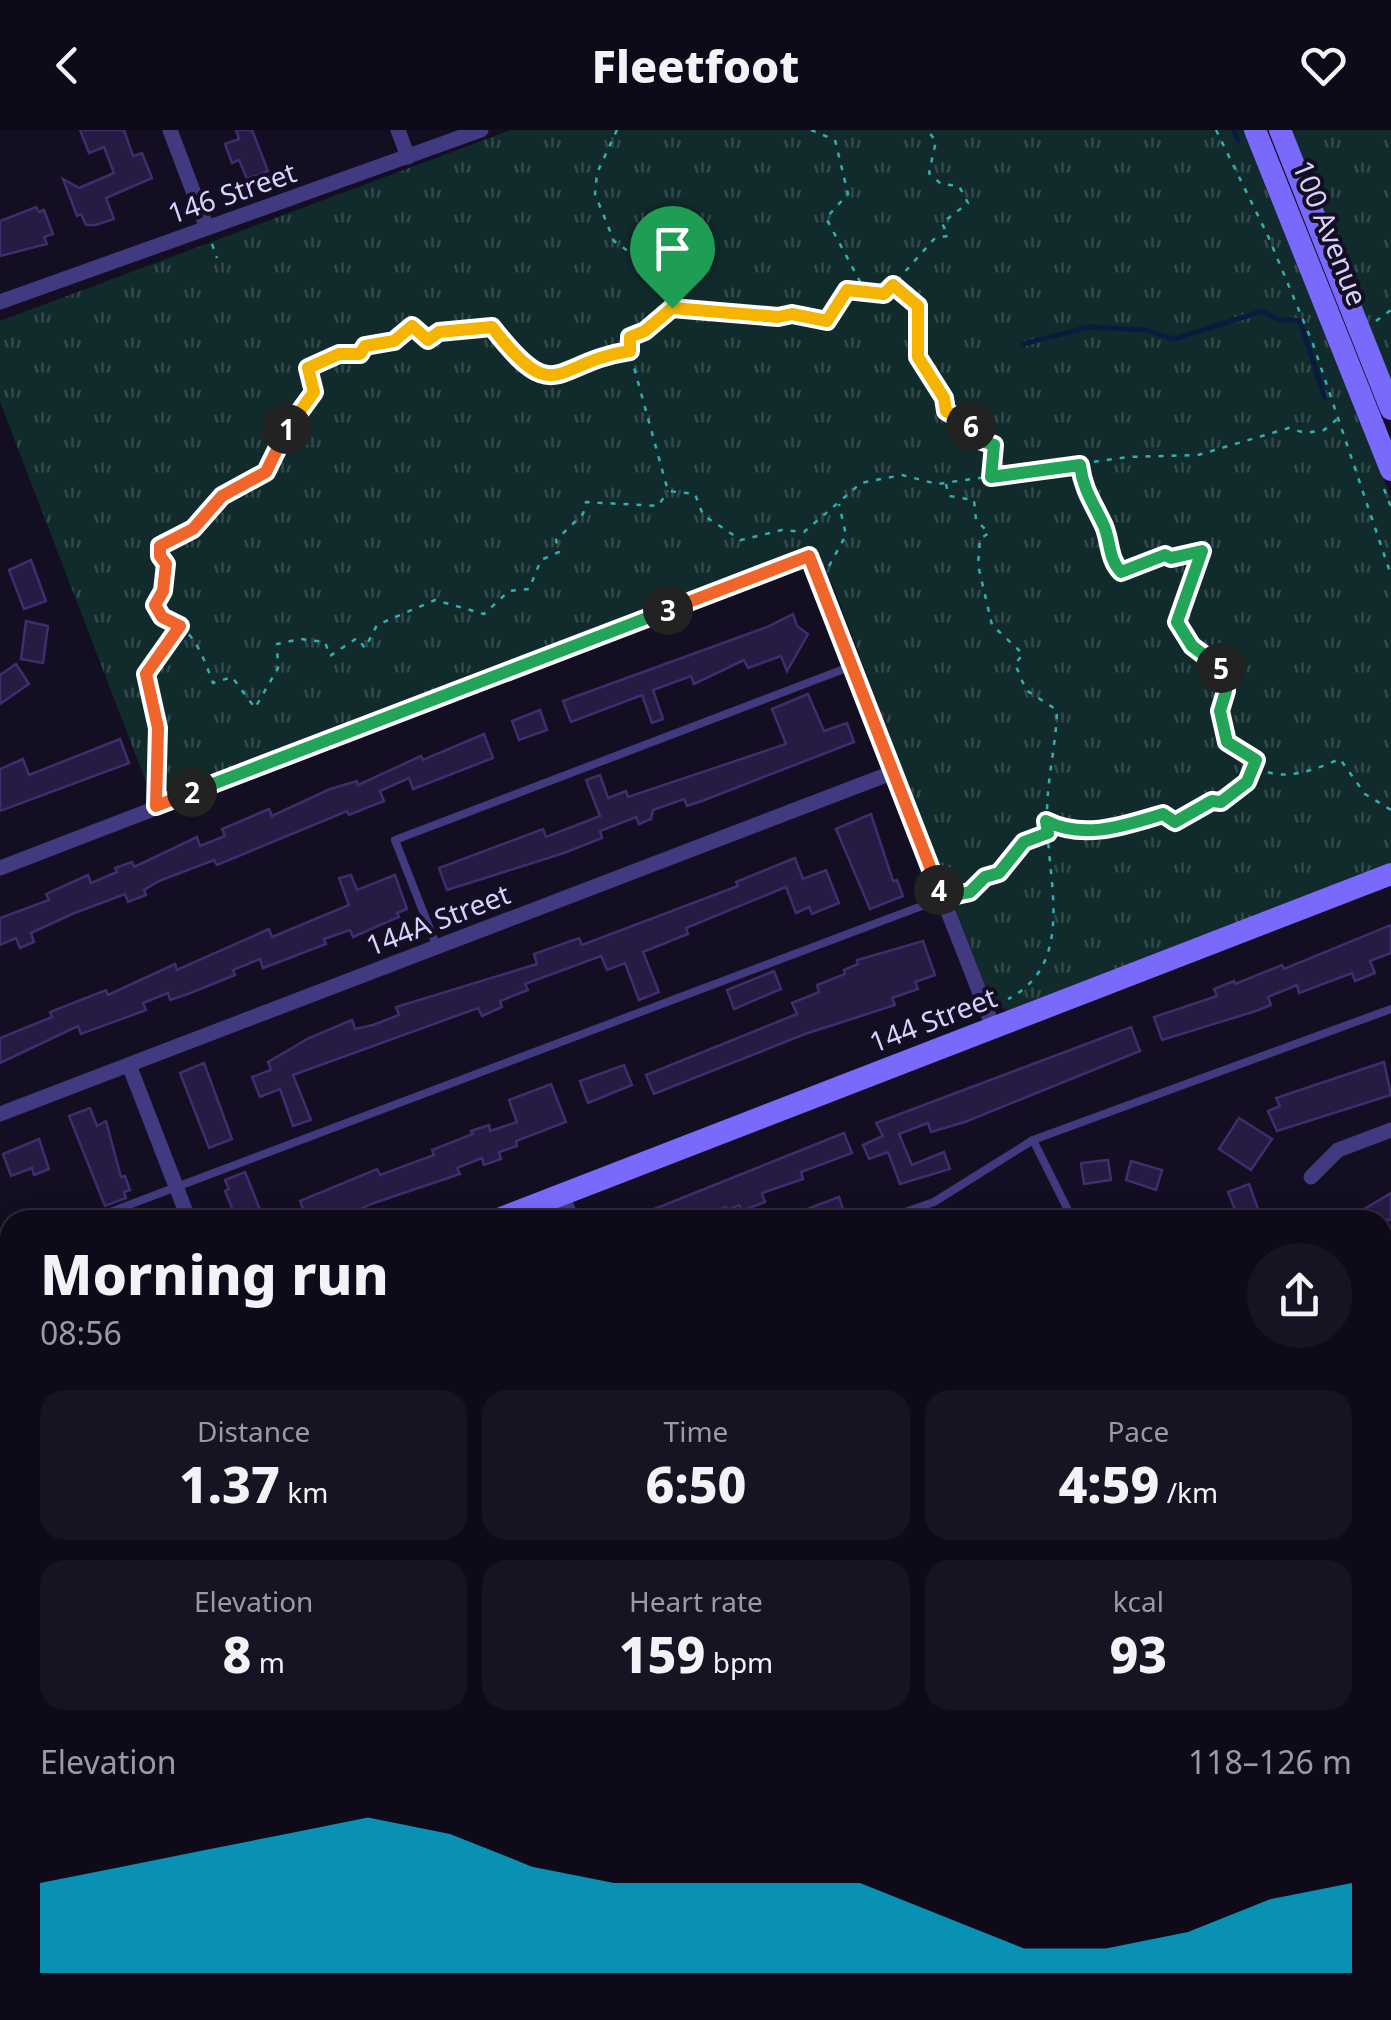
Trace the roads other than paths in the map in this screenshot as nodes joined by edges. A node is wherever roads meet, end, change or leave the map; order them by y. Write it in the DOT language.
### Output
graph roads {
  1 [pos="170,130"];
  2 [pos="398,130"];
  3 [pos="481,130"];
  4 [pos="1255,130"];
  5 [pos="1280,130"];
  6 [pos="408,158"];
  7 [pos="207,228"];
  8 [pos="0,302"];
  9 [pos="1391,410"];
  10 [pos="1391,470"];
  11 [pos="852,666"];
  12 [pos="894,772"];
  13 [pos="0,868"];
  14 [pos="1391,874"];
  15 [pos="943,898"];
  16 [pos="436,947"];
  17 [pos="1391,1009"];
  18 [pos="994,1018"];
  19 [pos="129,1064"];
  20 [pos="0,1114"];
  21 [pos="1391,1130"];
  22 [pos="1032,1140"];
  23 [pos="1311,1178"];
  24 [pos="176,1186"];
  25 [pos="562,1194"];
  26 [pos="115,1210"];
  27 [pos="186,1210"];
  28 [pos="521,1210"];
  29 [pos="568,1210"];
  30 [pos="911,1210"];
  31 [pos="1069,1210"];
  1 -- 7 [label="street"];
  2 -- 6 [label="street"];
  3 -- 6 [label="street, 146 Street"];
  4 -- 10 [label="main road, 100 Avenue"];
  5 -- 9 [label="main road, 100 Avenue"];
  6 -- 7 [label="street, 146 Street"];
  7 -- 8 [label="street, 146 Street"];
  11 -- 12 [label="street"];
  11 -- 13 [label="street"];
  11 -- 16 [label="lane"];
  12 -- 15 [label="street"];
  12 -- 16 [label="street, 144A Street"];
  14 -- 18 [label="main road, 144 Street"];
  15 -- 18 [label="street"];
  15 -- 24 [label="lane"];
  16 -- 19 [label="street, 144A Street"];
  17 -- 22 [label="lane"];
  18 -- 25 [label="main road, 144 Street"];
  19 -- 20 [label="street, 144A Street"];
  19 -- 24 [label="street"];
  21 -- 23 [label="street"];
  22 -- 30 [label="lane"];
  22 -- 31 [label="lane"];
  24 -- 26 [label="lane"];
  24 -- 27 [label="street"];
  25 -- 28 [label="main road, 144 Street"];
  25 -- 29 [label="street"];
}
